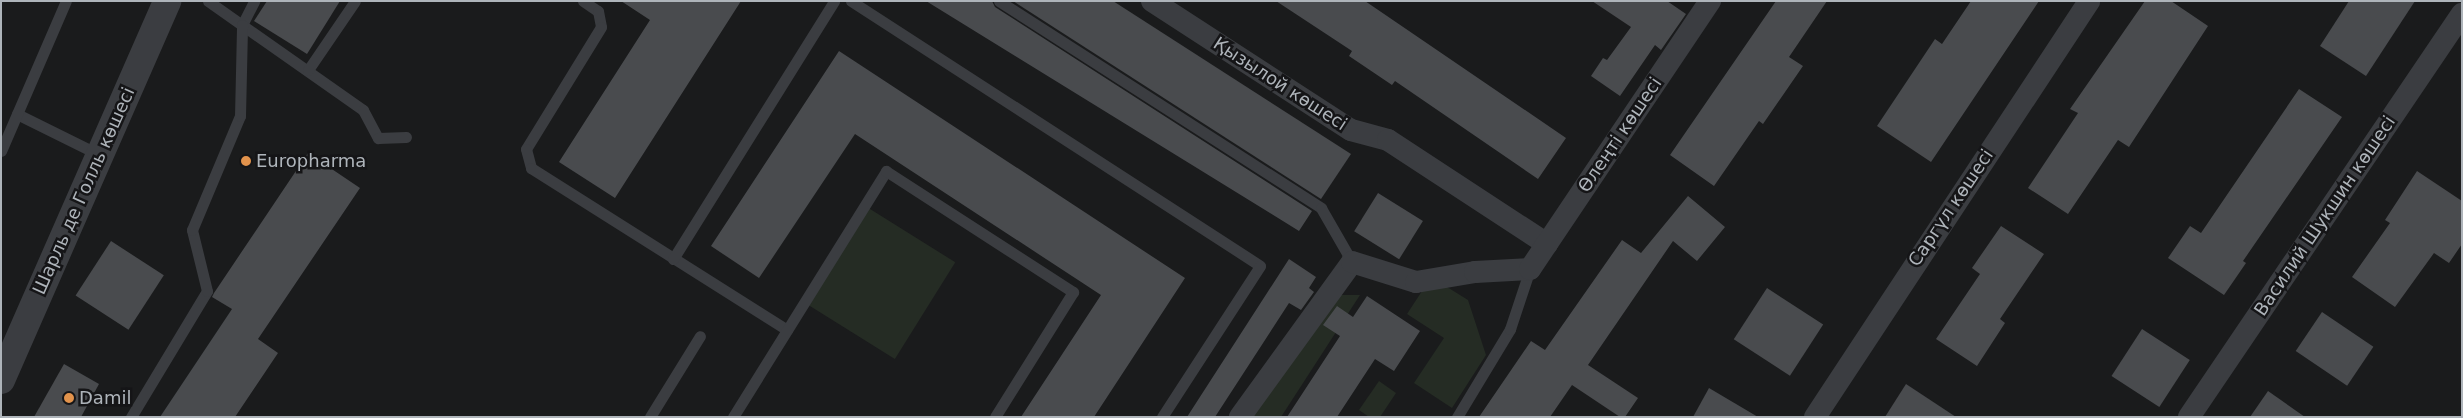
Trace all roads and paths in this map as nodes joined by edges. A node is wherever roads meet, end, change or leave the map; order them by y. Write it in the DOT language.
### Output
graph roads {
  1 [pos="66,1"];
  2 [pos="167,1"];
  3 [pos="208,1"];
  4 [pos="254,1"];
  5 [pos="355,1"];
  6 [pos="583,1"];
  7 [pos="834,1"];
  8 [pos="851,1"];
  9 [pos="999,1"];
  10 [pos="1152,1"];
  11 [pos="1710,1"];
  12 [pos="2089,1"];
  13 [pos="2462,14"];
  14 [pos="242,26"];
  15 [pos="308,70"];
  16 [pos="18,114"];
  17 [pos="406,137"];
  18 [pos="1,151"];
  19 [pos="100,155"];
  20 [pos="1547,244"];
  21 [pos="673,259"];
  22 [pos="1352,262"];
  23 [pos="1530,269"];
  24 [pos="787,330"];
  25 [pos="700,336"];
  26 [pos="8,342"];
  27 [pos="1,380"];
  28 [pos="132,417"];
  29 [pos="650,417"];
  30 [pos="732,417"];
  31 [pos="995,417"];
  32 [pos="1162,417"];
  33 [pos="1240,417"];
  34 [pos="1457,417"];
  35 [pos="1815,417"];
  36 [pos="2189,417"];
  1 -- 16 [label="lane"];
  2 -- 19 [label="street, Шарль де Голль көшесі"];
  3 -- 14 [label="lane"];
  4 -- 14 [label="lane"];
  5 -- 15 [label="lane"];
  6 -- 21 [label="lane"];
  7 -- 21 [label="lane"];
  8 -- 32 [label="lane"];
  9 -- 22 [label="lane"];
  10 -- 20 [label="street, Қызылой көшесі"];
  11 -- 20 [label="street, Өлеңті көшесі"];
  12 -- 35 [label="street, Саргүл көшесі"];
  13 -- 36 [label="street, Василий Шукшин көшесі"];
  14 -- 15 [label="lane"];
  14 -- 28 [label="lane"];
  15 -- 17 [label="lane"];
  16 -- 18 [label="lane"];
  16 -- 19 [label="lane"];
  19 -- 26 [label="street, Шарль де Голль көшесі"];
  20 -- 23 [label="street, Өлеңті көшесі"];
  21 -- 24 [label="lane"];
  22 -- 23 [label="street"];
  22 -- 33 [label="street"];
  23 -- 34 [label="lane"];
  24 -- 30 [label="lane"];
  24 -- 31 [label="lane"];
  25 -- 29 [label="lane"];
  26 -- 27 [label="street, Шарль де Голль көшесі"];
}
